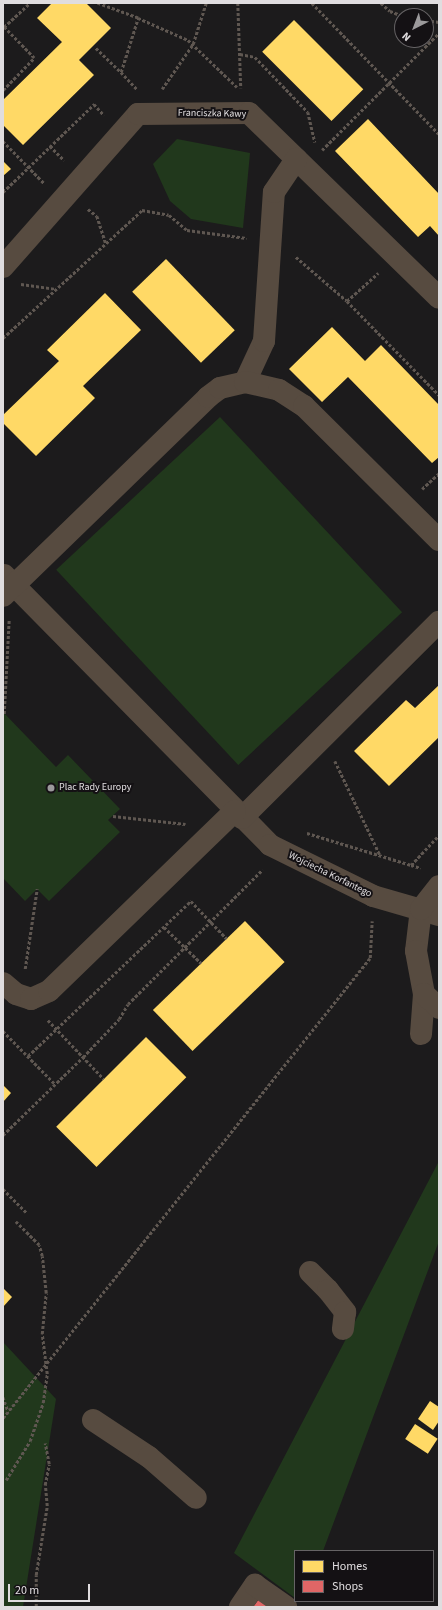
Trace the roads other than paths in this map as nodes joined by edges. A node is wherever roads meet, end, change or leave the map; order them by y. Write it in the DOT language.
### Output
graph roads {
  1 [pos="306,160"];
  2 [pos="3,267"];
  3 [pos="439,298"];
  4 [pos="245,382"];
  5 [pos="439,540"];
  6 [pos="7,585"];
  7 [pos="439,622"];
  8 [pos="239,814"];
  9 [pos="439,886"];
  10 [pos="430,912"];
  11 [pos="3,983"];
  12 [pos="432,1001"];
  13 [pos="421,1034"];
  14 [pos="310,1272"];
  15 [pos="343,1329"];
  16 [pos="93,1420"];
  17 [pos="196,1498"];
  18 [pos="240,1607"];
  19 [pos="286,1607"];
  1 -- 2 [label="street, Franciszka Kawy"];
  1 -- 3 [label="street, Franciszka Kawy"];
  1 -- 4 [label="street"];
  4 -- 5 [label="street"];
  4 -- 6 [label="street"];
  6 -- 8 [label="street, Wojciecha Korfantego"];
  7 -- 8 [label="street"];
  8 -- 10 [label="street, Wojciecha Korfantego"];
  8 -- 11 [label="street"];
  9 -- 10 [label="street"];
  10 -- 12 [label="street"];
  12 -- 13 [label="street"];
  14 -- 15 [label="street"];
  16 -- 17 [label="street"];
  18 -- 19 [label="street"];
}
